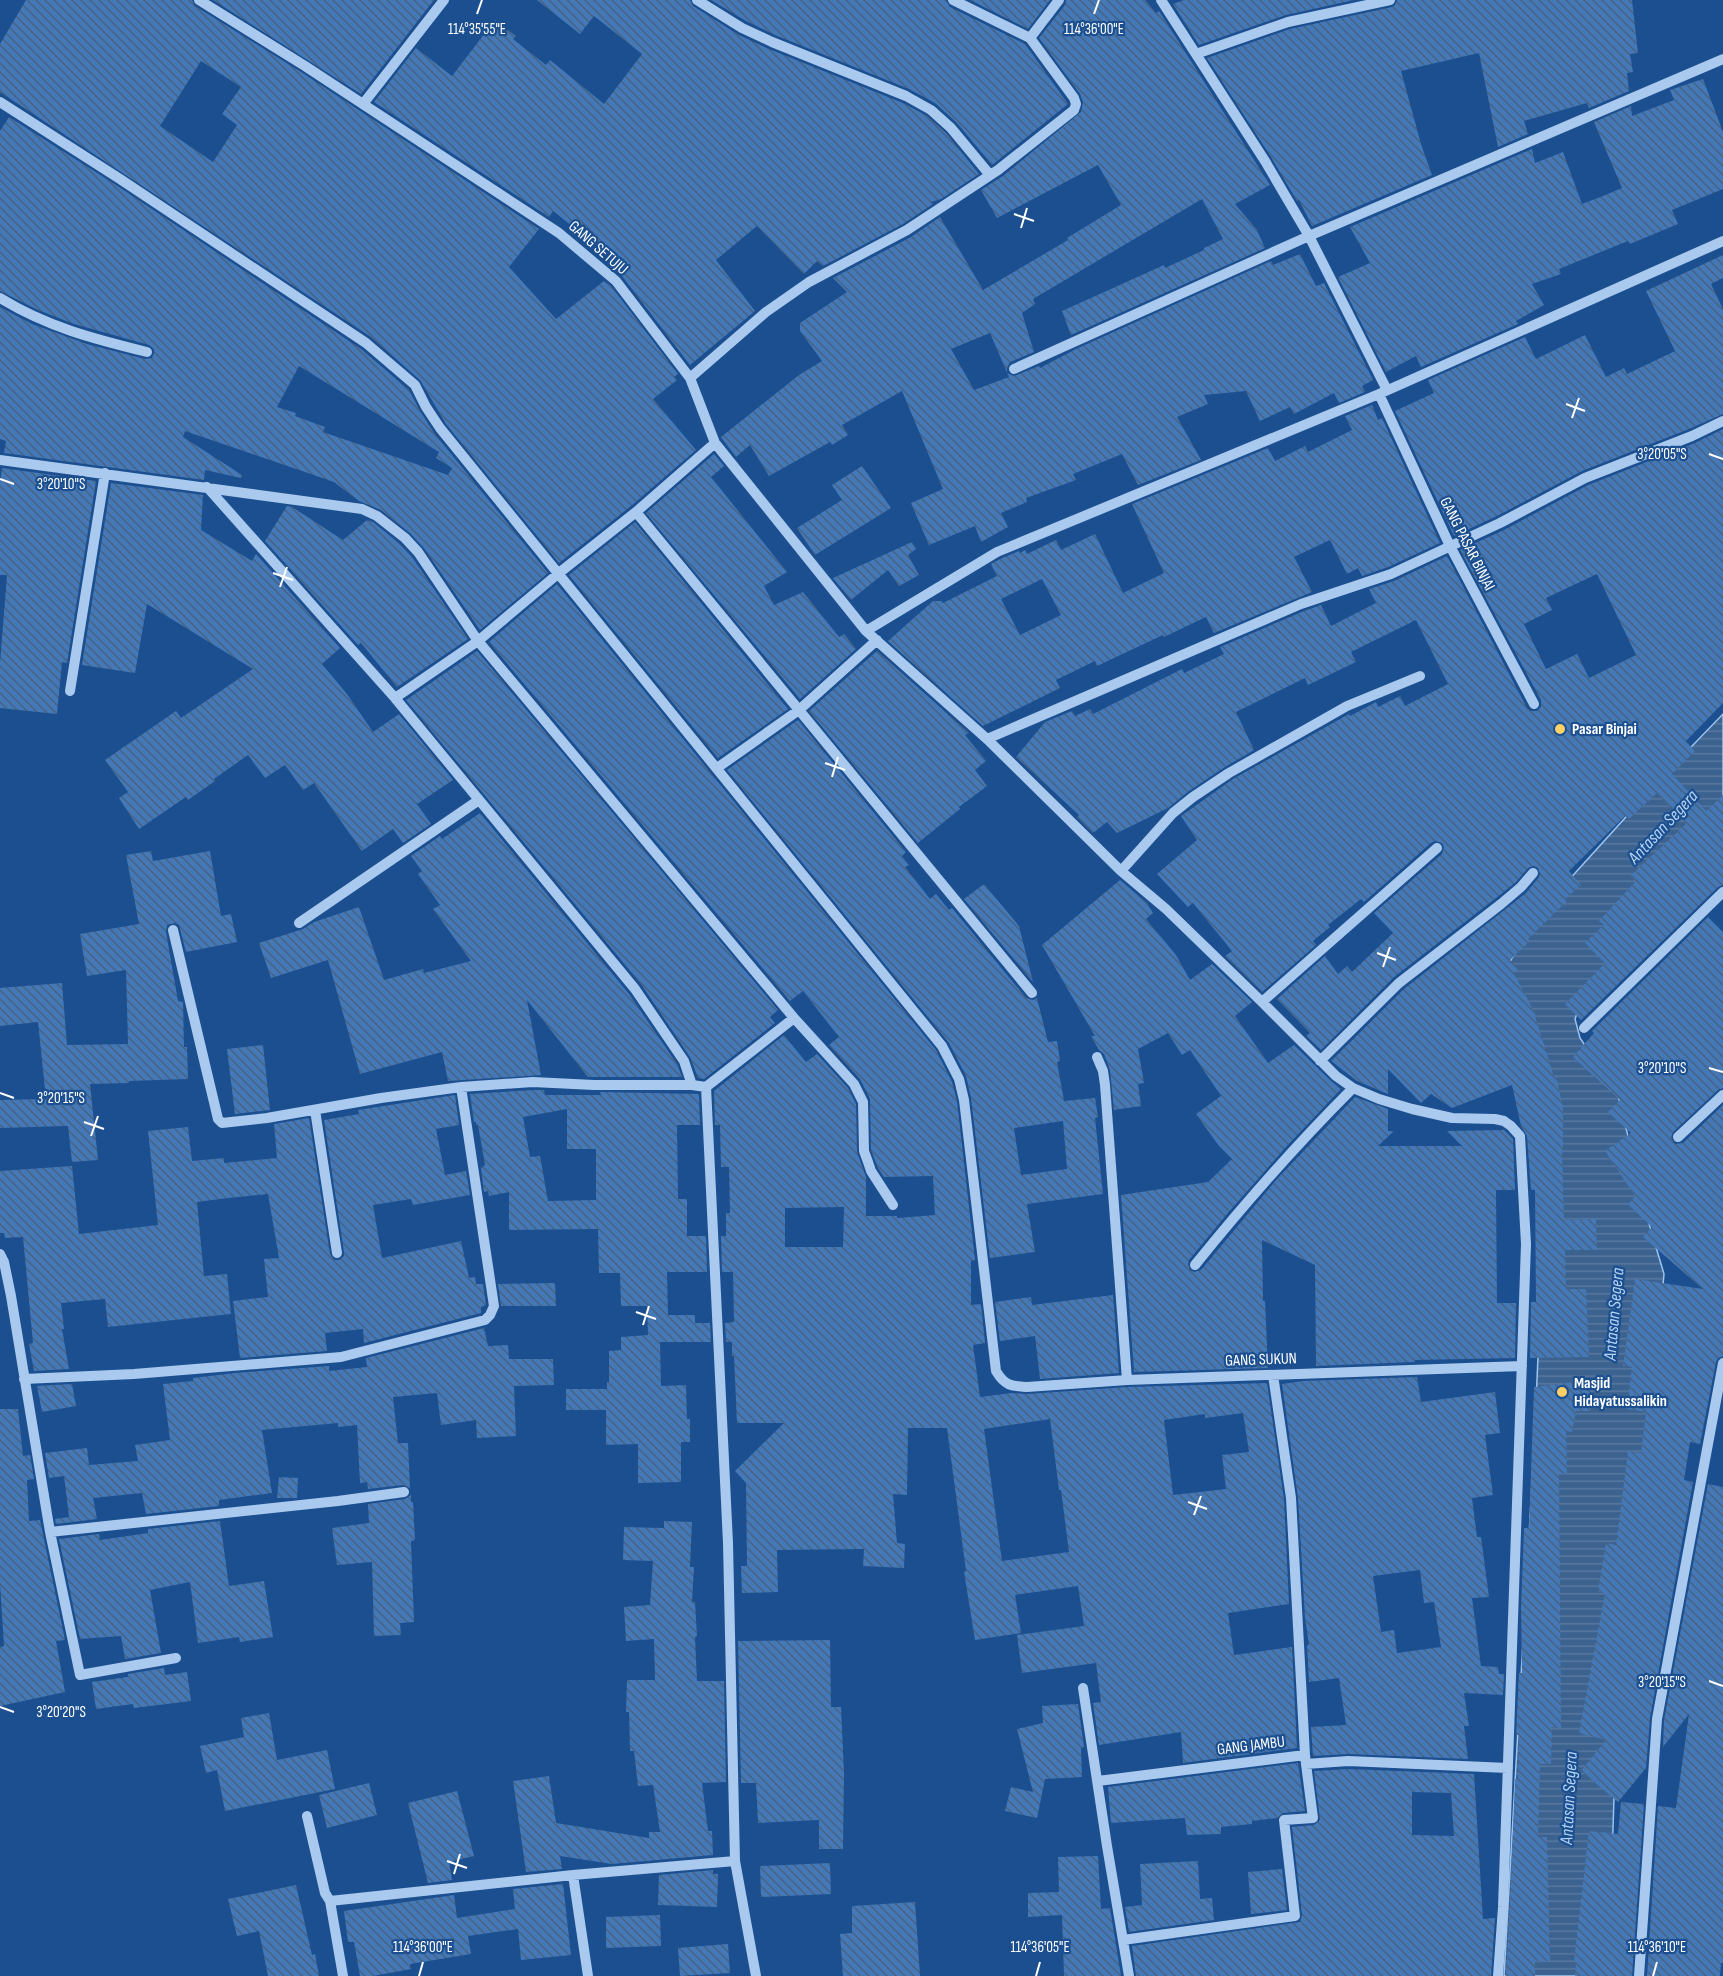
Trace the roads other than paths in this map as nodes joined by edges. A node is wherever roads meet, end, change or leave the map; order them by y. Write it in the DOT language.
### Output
graph roads {
  1 [pos="199,0"];
  2 [pos="444,0"];
  3 [pos="697,0"];
  4 [pos="953,0"];
  5 [pos="1059,0"];
  6 [pos="1161,0"];
  7 [pos="1390,0"];
  8 [pos="1030,38"];
  9 [pos="1196,54"];
  10 [pos="1723,59"];
  11 [pos="0,102"];
  12 [pos="363,104"];
  13 [pos="990,175"];
  14 [pos="1309,236"];
  15 [pos="1723,241"];
  16 [pos="0,298"];
  17 [pos="147,352"];
  18 [pos="1014,369"];
  19 [pos="690,378"];
  20 [pos="1383,392"];
  21 [pos="1723,422"];
  22 [pos="715,443"];
  23 [pos="0,460"];
  24 [pos="105,473"];
  25 [pos="207,487"];
  26 [pos="636,512"];
  27 [pos="1450,546"];
  28 [pos="559,573"];
  29 [pos="866,632"];
  30 [pos="877,640"];
  31 [pos="478,641"];
  32 [pos="1420,676"];
  33 [pos="70,691"];
  34 [pos="395,698"];
  35 [pos="1534,704"];
  36 [pos="799,710"];
  37 [pos="987,739"];
  38 [pos="717,768"];
  39 [pos="479,800"];
  40 [pos="1437,848"];
  41 [pos="1121,872"];
  42 [pos="1533,873"];
  43 [pos="1723,892"];
  44 [pos="299,923"];
  45 [pos="173,930"];
  46 [pos="1032,993"];
  47 [pos="1262,1002"];
  48 [pos="794,1018"];
  49 [pos="1584,1028"];
  50 [pos="1097,1058"];
  51 [pos="1320,1060"];
  52 [pos="692,1085"];
  53 [pos="706,1087"];
  54 [pos="461,1088"];
  55 [pos="1353,1088"];
  56 [pos="1723,1095"];
  57 [pos="315,1110"];
  58 [pos="1678,1137"];
  59 [pos="893,1205"];
  60 [pos="337,1253"];
  61 [pos="0,1254"];
  62 [pos="1195,1265"];
  63 [pos="1723,1363"];
  64 [pos="1522,1366"];
  65 [pos="1273,1375"];
  66 [pos="24,1380"];
  67 [pos="1127,1380"];
  68 [pos="404,1492"];
  69 [pos="50,1532"];
  70 [pos="176,1658"];
  71 [pos="1083,1688"];
  72 [pos="1306,1759"];
  73 [pos="1508,1768"];
  74 [pos="1098,1781"];
  75 [pos="308,1816"];
  76 [pos="735,1861"];
  77 [pos="573,1875"];
  78 [pos="330,1901"];
  79 [pos="1123,1940"];
  80 [pos="343,1976"];
  81 [pos="588,1976"];
  82 [pos="756,1976"];
  83 [pos="1129,1976"];
  84 [pos="1498,1976"];
  85 [pos="1639,1976"];
  1 -- 12 [label="street, GANG SETUJU"];
  2 -- 12 [label="street"];
  3 -- 13 [label="street"];
  4 -- 8 [label="street"];
  5 -- 8 [label="street"];
  6 -- 9 [label="street, GANG PASAR BINJAI"];
  7 -- 9 [label="street"];
  8 -- 13 [label="street"];
  9 -- 14 [label="street, GANG PASAR BINJAI"];
  10 -- 14 [label="street"];
  11 -- 28 [label="street"];
  12 -- 19 [label="street, GANG SETUJU"];
  13 -- 19 [label="street"];
  14 -- 18 [label="street"];
  14 -- 20 [label="street, GANG PASAR BINJAI"];
  15 -- 20 [label="street"];
  16 -- 17 [label="street"];
  19 -- 22 [label="street, GANG SETUJU"];
  20 -- 27 [label="street, GANG PASAR BINJAI"];
  20 -- 29 [label="street"];
  21 -- 27 [label="street"];
  22 -- 26 [label="street"];
  22 -- 29 [label="street, GANG SETUJU"];
  23 -- 24 [label="street"];
  24 -- 25 [label="street"];
  24 -- 33 [label="street"];
  25 -- 31 [label="street"];
  25 -- 34 [label="street"];
  26 -- 28 [label="street"];
  26 -- 36 [label="street"];
  27 -- 35 [label="street, GANG PASAR BINJAI"];
  27 -- 37 [label="street"];
  28 -- 31 [label="street"];
  28 -- 38 [label="street"];
  29 -- 30 [label="street, GANG SETUJU"];
  30 -- 36 [label="street"];
  30 -- 37 [label="street, GANG SETUJU"];
  31 -- 34 [label="street"];
  31 -- 48 [label="street"];
  32 -- 41 [label="street"];
  34 -- 39 [label="street"];
  36 -- 38 [label="street"];
  36 -- 46 [label="street"];
  37 -- 41 [label="street, GANG SETUJU"];
  38 -- 67 [label="street, GANG SUKUN"];
  39 -- 44 [label="street"];
  39 -- 52 [label="street"];
  40 -- 47 [label="street"];
  41 -- 47 [label="street, GANG SETUJU"];
  42 -- 51 [label="street"];
  43 -- 49 [label="street"];
  45 -- 57 [label="street"];
  47 -- 51 [label="street, GANG SETUJU"];
  48 -- 53 [label="street"];
  48 -- 59 [label="street"];
  50 -- 67 [label="street"];
  51 -- 55 [label="street, GANG SETUJU"];
  52 -- 53 [label="street"];
  52 -- 54 [label="street"];
  53 -- 76 [label="street"];
  54 -- 57 [label="street"];
  54 -- 66 [label="street"];
  55 -- 62 [label="street"];
  55 -- 64 [label="street, GANG SETUJU"];
  56 -- 58 [label="street"];
  57 -- 60 [label="street"];
  61 -- 66 [label="street"];
  63 -- 85 [label="street"];
  64 -- 65 [label="street, GANG SUKUN"];
  64 -- 73 [label="street"];
  65 -- 67 [label="street, GANG SUKUN"];
  65 -- 72 [label="street"];
  66 -- 69 [label="street"];
  68 -- 69 [label="street"];
  69 -- 70 [label="street"];
  71 -- 74 [label="street"];
  72 -- 73 [label="street, GANG JAMBU"];
  72 -- 74 [label="street, GANG JAMBU"];
  72 -- 79 [label="street"];
  73 -- 84 [label="street"];
  74 -- 79 [label="street"];
  75 -- 78 [label="street"];
  76 -- 77 [label="street"];
  76 -- 82 [label="street"];
  77 -- 78 [label="street"];
  77 -- 81 [label="street"];
  78 -- 80 [label="street"];
  79 -- 83 [label="street"];
}
